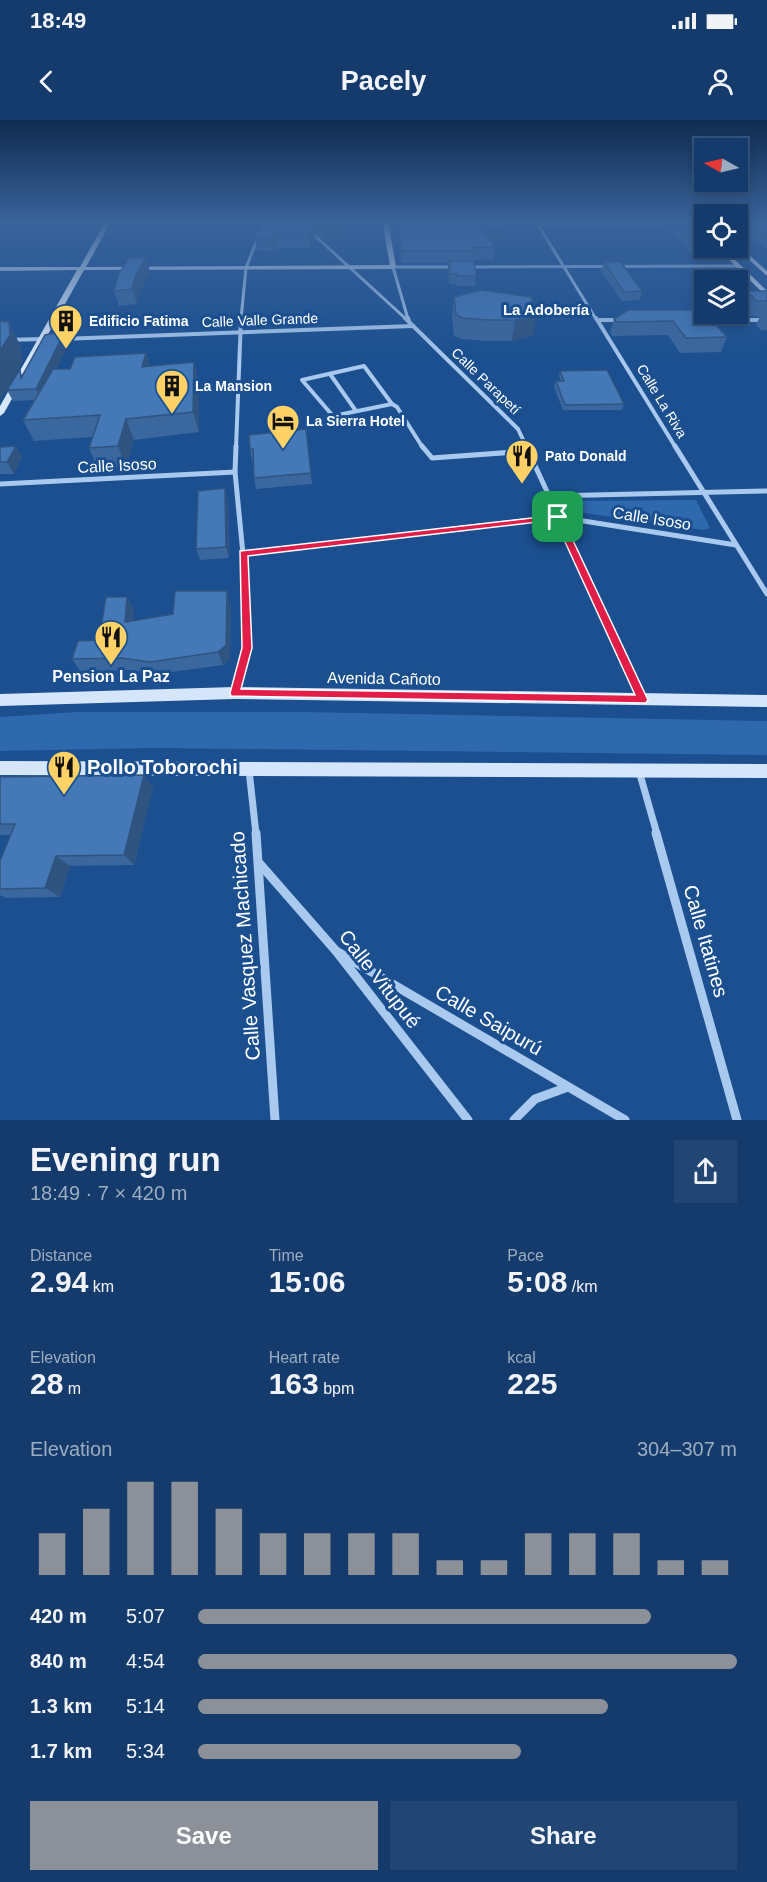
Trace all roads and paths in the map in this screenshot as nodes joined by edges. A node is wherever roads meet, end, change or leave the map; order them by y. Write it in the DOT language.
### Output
graph roads {
  1 [pos="566,266"];
  2 [pos="738,266"];
  3 [pos="348,267"];
  4 [pos="393,267"];
  5 [pos="451,267"];
  6 [pos="246,268"];
  7 [pos="0,269"];
  8 [pos="79,269"];
  9 [pos="767,295"];
  10 [pos="598,320"];
  11 [pos="632,320"];
  12 [pos="748,320"];
  13 [pos="767,320"];
  14 [pos="409,321"];
  15 [pos="414,326"];
  16 [pos="240,332"];
  17 [pos="41,339"];
  18 [pos="0,340"];
  19 [pos="330,374"];
  20 [pos="392,404"];
  21 [pos="356,411"];
  22 [pos="0,413"];
  23 [pos="530,451"];
  24 [pos="235,472"];
  25 [pos="0,484"];
  26 [pos="767,490"];
  27 [pos="704,492"];
  28 [pos="550,496"];
  29 [pos="558,517"];
  30 [pos="736,545"];
  31 [pos="243,554"];
  32 [pos="767,594"];
  33 [pos="235,693"];
  34 [pos="0,700"];
  35 [pos="642,700"];
  36 [pos="767,701"];
  37 [pos="0,768"];
  38 [pos="249,769"];
  39 [pos="639,771"];
  40 [pos="767,771"];
  41 [pos="259,863"];
  42 [pos="336,951"];
  43 [pos="568,1087"];
  44 [pos="275,1120"];
  45 [pos="468,1120"];
  46 [pos="514,1120"];
  47 [pos="625,1120"];
  48 [pos="737,1120"];
  1 -- 10 [label="street, Calle La Riva"];
  2 -- 9 [label="street"];
  3 -- 4 [label="street"];
  3 -- 6 [label="street"];
  3 -- 14 [label="street, Calle Parapetí"];
  4 -- 5 [label="street"];
  4 -- 14 [label="street"];
  6 -- 8 [label="street"];
  6 -- 16 [label="street"];
  7 -- 8 [label="street"];
  8 -- 17 [label="street"];
  10 -- 11 [label="street"];
  10 -- 27 [label="street, Calle La Riva"];
  12 -- 13 [label="street"];
  14 -- 15 [label="street, Calle Parapetí"];
  15 -- 16 [label="street, Calle Valle Grande"];
  15 -- 23 [label="street, Calle Parapetí"];
  16 -- 17 [label="street, Calle Valle Grande"];
  16 -- 24 [label="street"];
  17 -- 18 [label="street, Calle Valle Grande"];
  17 -- 22 [label="street"];
  19 -- 20 [label="street"];
  19 -- 21 [label="street"];
  19 -- 21 [label="street"];
  20 -- 21 [label="street"];
  20 -- 23 [label="street"];
  23 -- 28 [label="street, Calle Parapetí"];
  24 -- 25 [label="street, Calle Isoso"];
  24 -- 31 [label="street"];
  26 -- 27 [label="street, Calle Isoso"];
  27 -- 28 [label="street, Calle Isoso"];
  27 -- 30 [label="street, Calle La Riva"];
  28 -- 29 [label="street, Calle Parapetí"];
  29 -- 30 [label="street, Calle Isoso"];
  29 -- 31 [label="street, Calle Isoso"];
  29 -- 35 [label="street, Calle Parapetí"];
  30 -- 32 [label="street, Calle La Riva"];
  31 -- 33 [label="street"];
  33 -- 34 [label="street, Avenida Cañoto"];
  33 -- 35 [label="street, Avenida Cañoto"];
  35 -- 36 [label="street, Avenida Cañoto"];
  37 -- 38 [label="street"];
  38 -- 39 [label="street"];
  38 -- 41 [label="street, Calle Vasquez Machicado"];
  39 -- 40 [label="street"];
  39 -- 48 [label="street, Calle Itatines"];
  41 -- 42 [label="street, Calle Vitupué"];
  41 -- 44 [label="street, Calle Vasquez Machicado"];
  42 -- 43 [label="street, Calle Saipurú"];
  42 -- 45 [label="street, Calle Vitupué"];
  43 -- 46 [label="street"];
  43 -- 47 [label="street, Calle Saipurú"];
}
